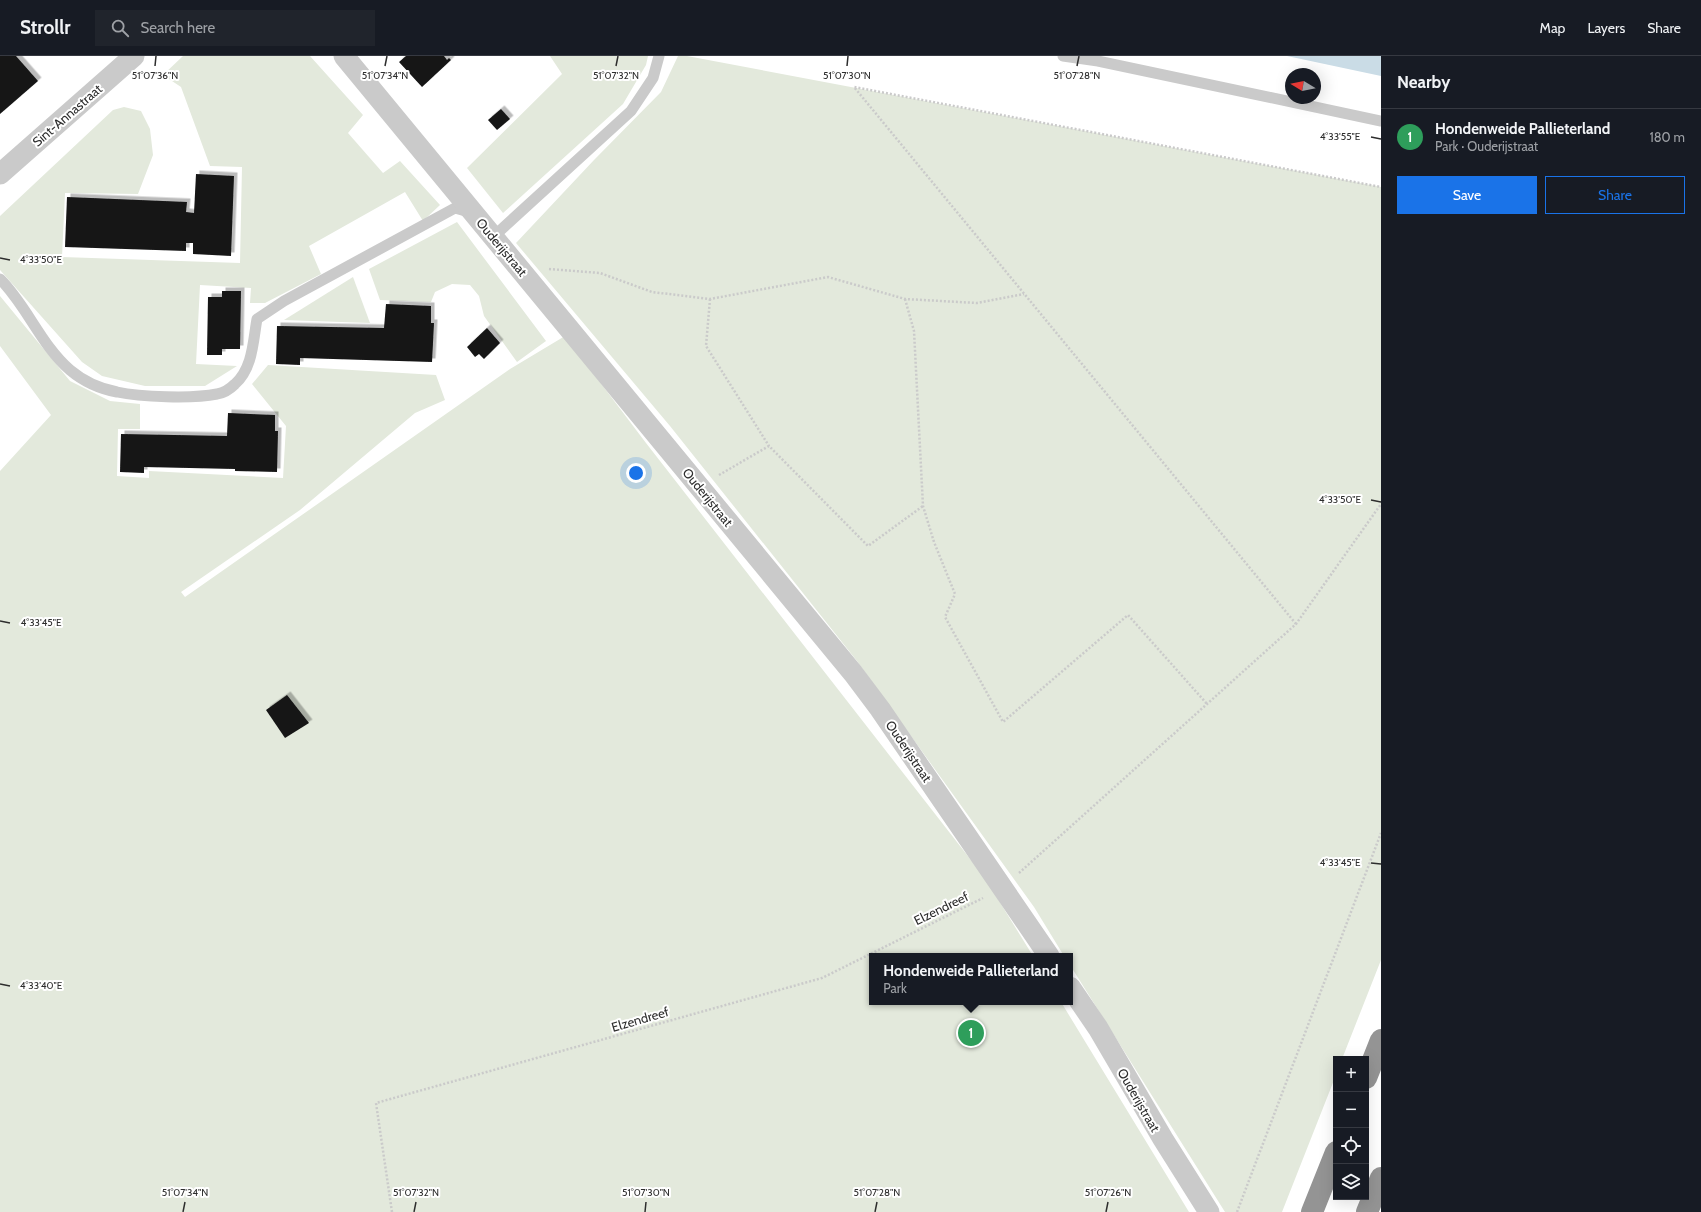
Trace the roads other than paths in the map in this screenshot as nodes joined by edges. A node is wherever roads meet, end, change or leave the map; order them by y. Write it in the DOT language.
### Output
graph roads {
  1 [pos="134,56"];
  2 [pos="344,56"];
  3 [pos="659,56"];
  4 [pos="1064,56"];
  5 [pos="1381,121"];
  6 [pos="0,174"];
  7 [pos="473,214"];
  8 [pos="493,236"];
  9 [pos="0,279"];
  10 [pos="1047,953"];
  11 [pos="1073,991"];
  12 [pos="1381,1040"];
  13 [pos="1369,1070"];
  14 [pos="1333,1160"];
  15 [pos="1381,1178"];
  16 [pos="1209,1212"];
  17 [pos="1312,1212"];
  18 [pos="1367,1212"];
  1 -- 6 [label="street, Sint-Annastraat"];
  2 -- 7 [label="street, Ouderijstraat"];
  3 -- 8 [label="lane"];
  4 -- 5 [label="lane"];
  7 -- 8 [label="street, Ouderijstraat"];
  7 -- 9 [label="lane"];
  8 -- 10 [label="street, Ouderijstraat"];
  11 -- 16 [label="street, Ouderijstraat"];
  12 -- 13 [label="highway"];
  14 -- 17 [label="highway"];
  15 -- 18 [label="highway"];
}
